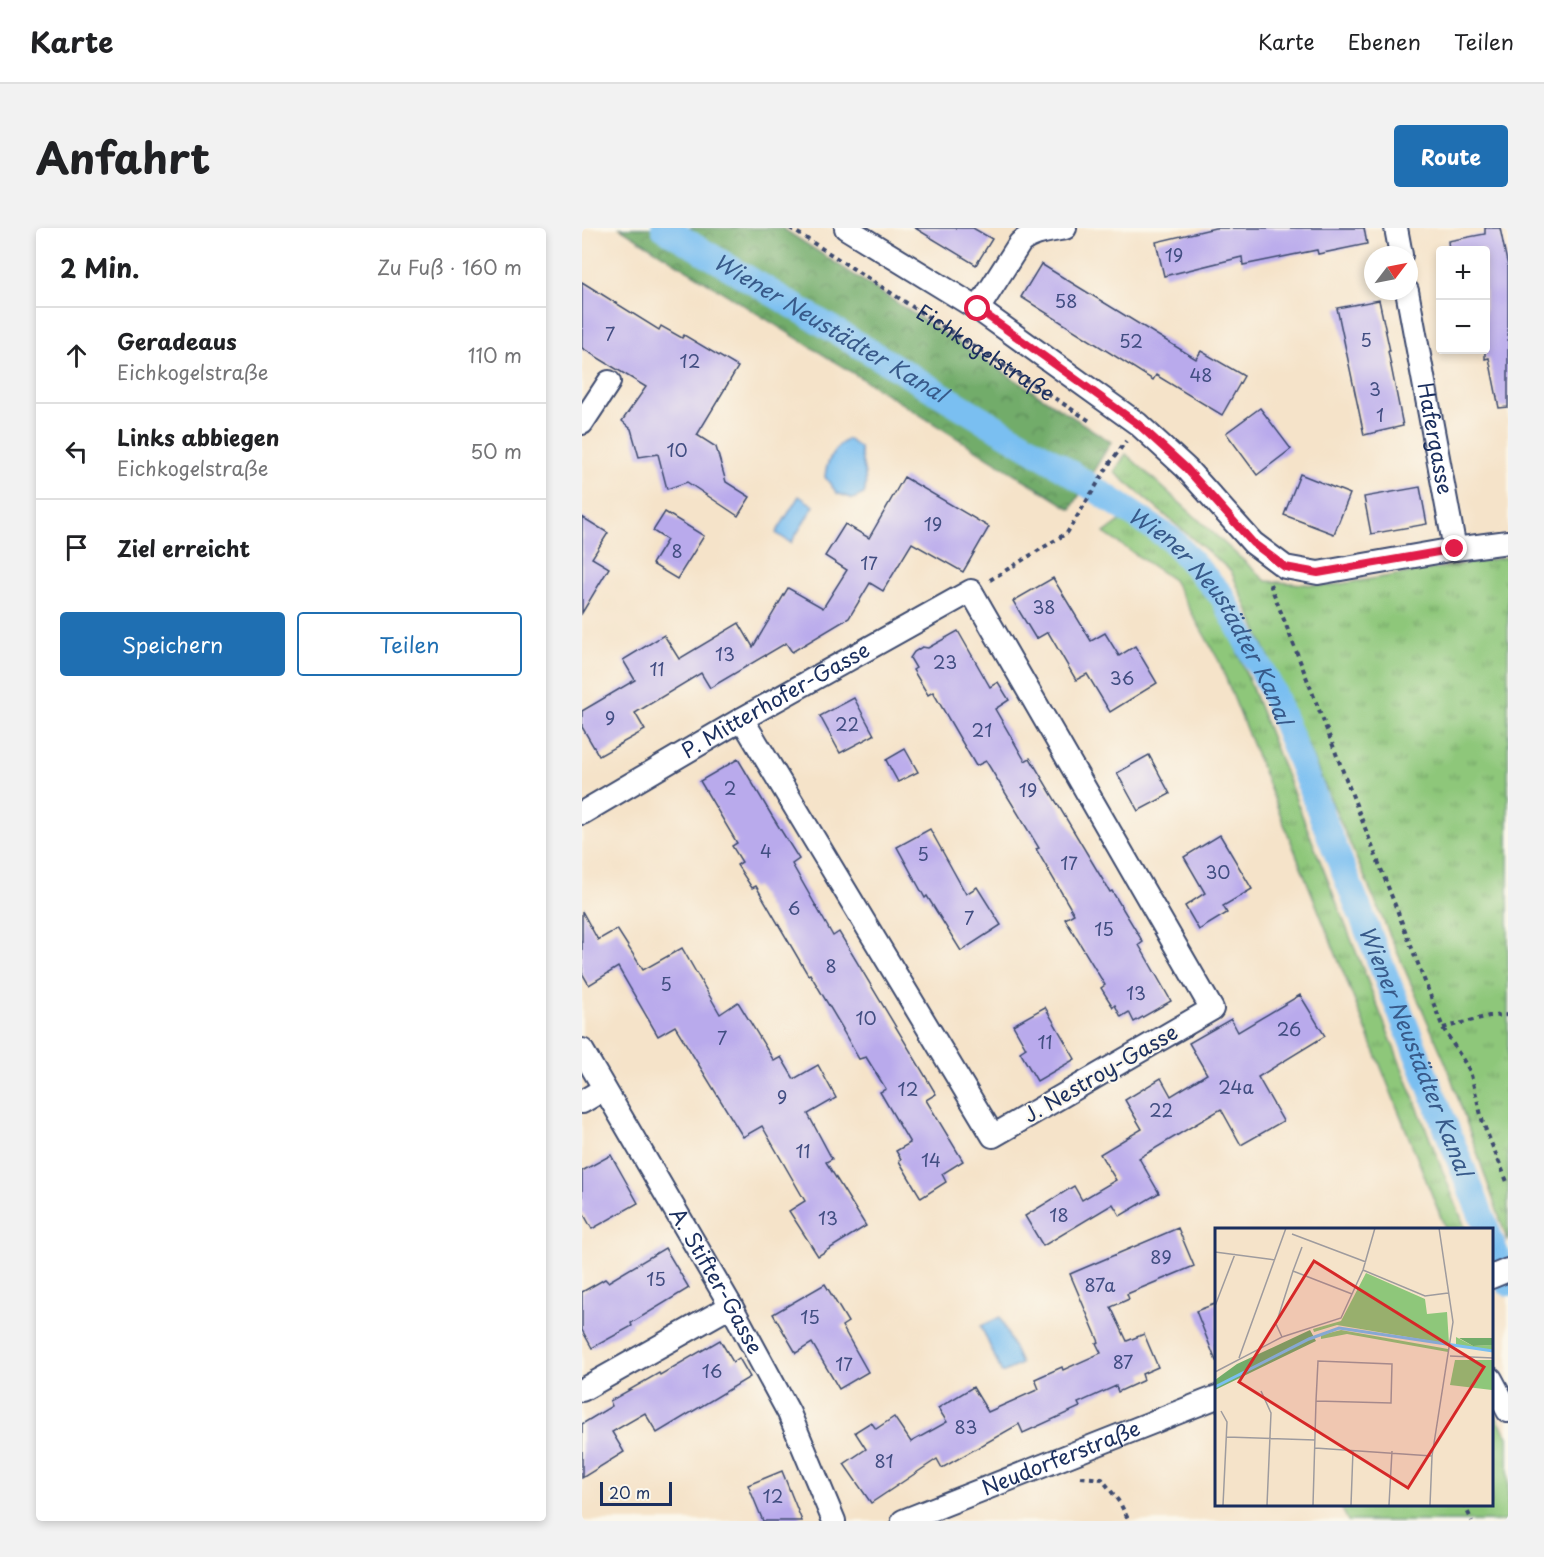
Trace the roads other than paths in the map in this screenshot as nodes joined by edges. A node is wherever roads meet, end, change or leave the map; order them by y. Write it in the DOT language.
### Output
graph roads {
  1 [pos="846,228"];
  2 [pos="1065,228"];
  3 [pos="1396,228"];
  4 [pos="1399,246"];
  5 [pos="1409,300"];
  6 [pos="978,309"];
  7 [pos="609,382"];
  8 [pos="582,423"];
  9 [pos="1508,542"];
  10 [pos="1455,549"];
  11 [pos="971,591"];
  12 [pos="742,719"];
  13 [pos="582,813"];
  14 [pos="582,1050"];
  15 [pos="604,1089"];
  16 [pos="582,1102"];
  17 [pos="1508,1270"];
  18 [pos="1493,1276"];
  19 [pos="731,1306"];
  20 [pos="1493,1383"];
  21 [pos="582,1390"];
  22 [pos="1215,1398"];
  23 [pos="1508,1411"];
  24 [pos="834,1521"];
  25 [pos="903,1521"];
  1 -- 6 [label="street, Eichkogelstraße"];
  2 -- 6 [label="street"];
  3 -- 4 [label="street"];
  5 -- 10 [label="street, Hafergasse"];
  6 -- 10 [label="street, Eichkogelstraße"];
  7 -- 8 [label="street"];
  9 -- 10 [label="street, Eichkogelstraße"];
  11 -- 12 [label="street, P. Mitterhofer-Gasse"];
  11 -- 12 [label="street, J. Nestroy-Gasse"];
  12 -- 13 [label="street, P. Mitterhofer-Gasse"];
  14 -- 15 [label="street, A. Stifter-Gasse"];
  15 -- 16 [label="street"];
  15 -- 19 [label="street, A. Stifter-Gasse"];
  17 -- 18 [label="street"];
  19 -- 21 [label="street"];
  19 -- 24 [label="street, A. Stifter-Gasse"];
  20 -- 23 [label="street"];
  22 -- 25 [label="street, Neudorferstraße"];
}
